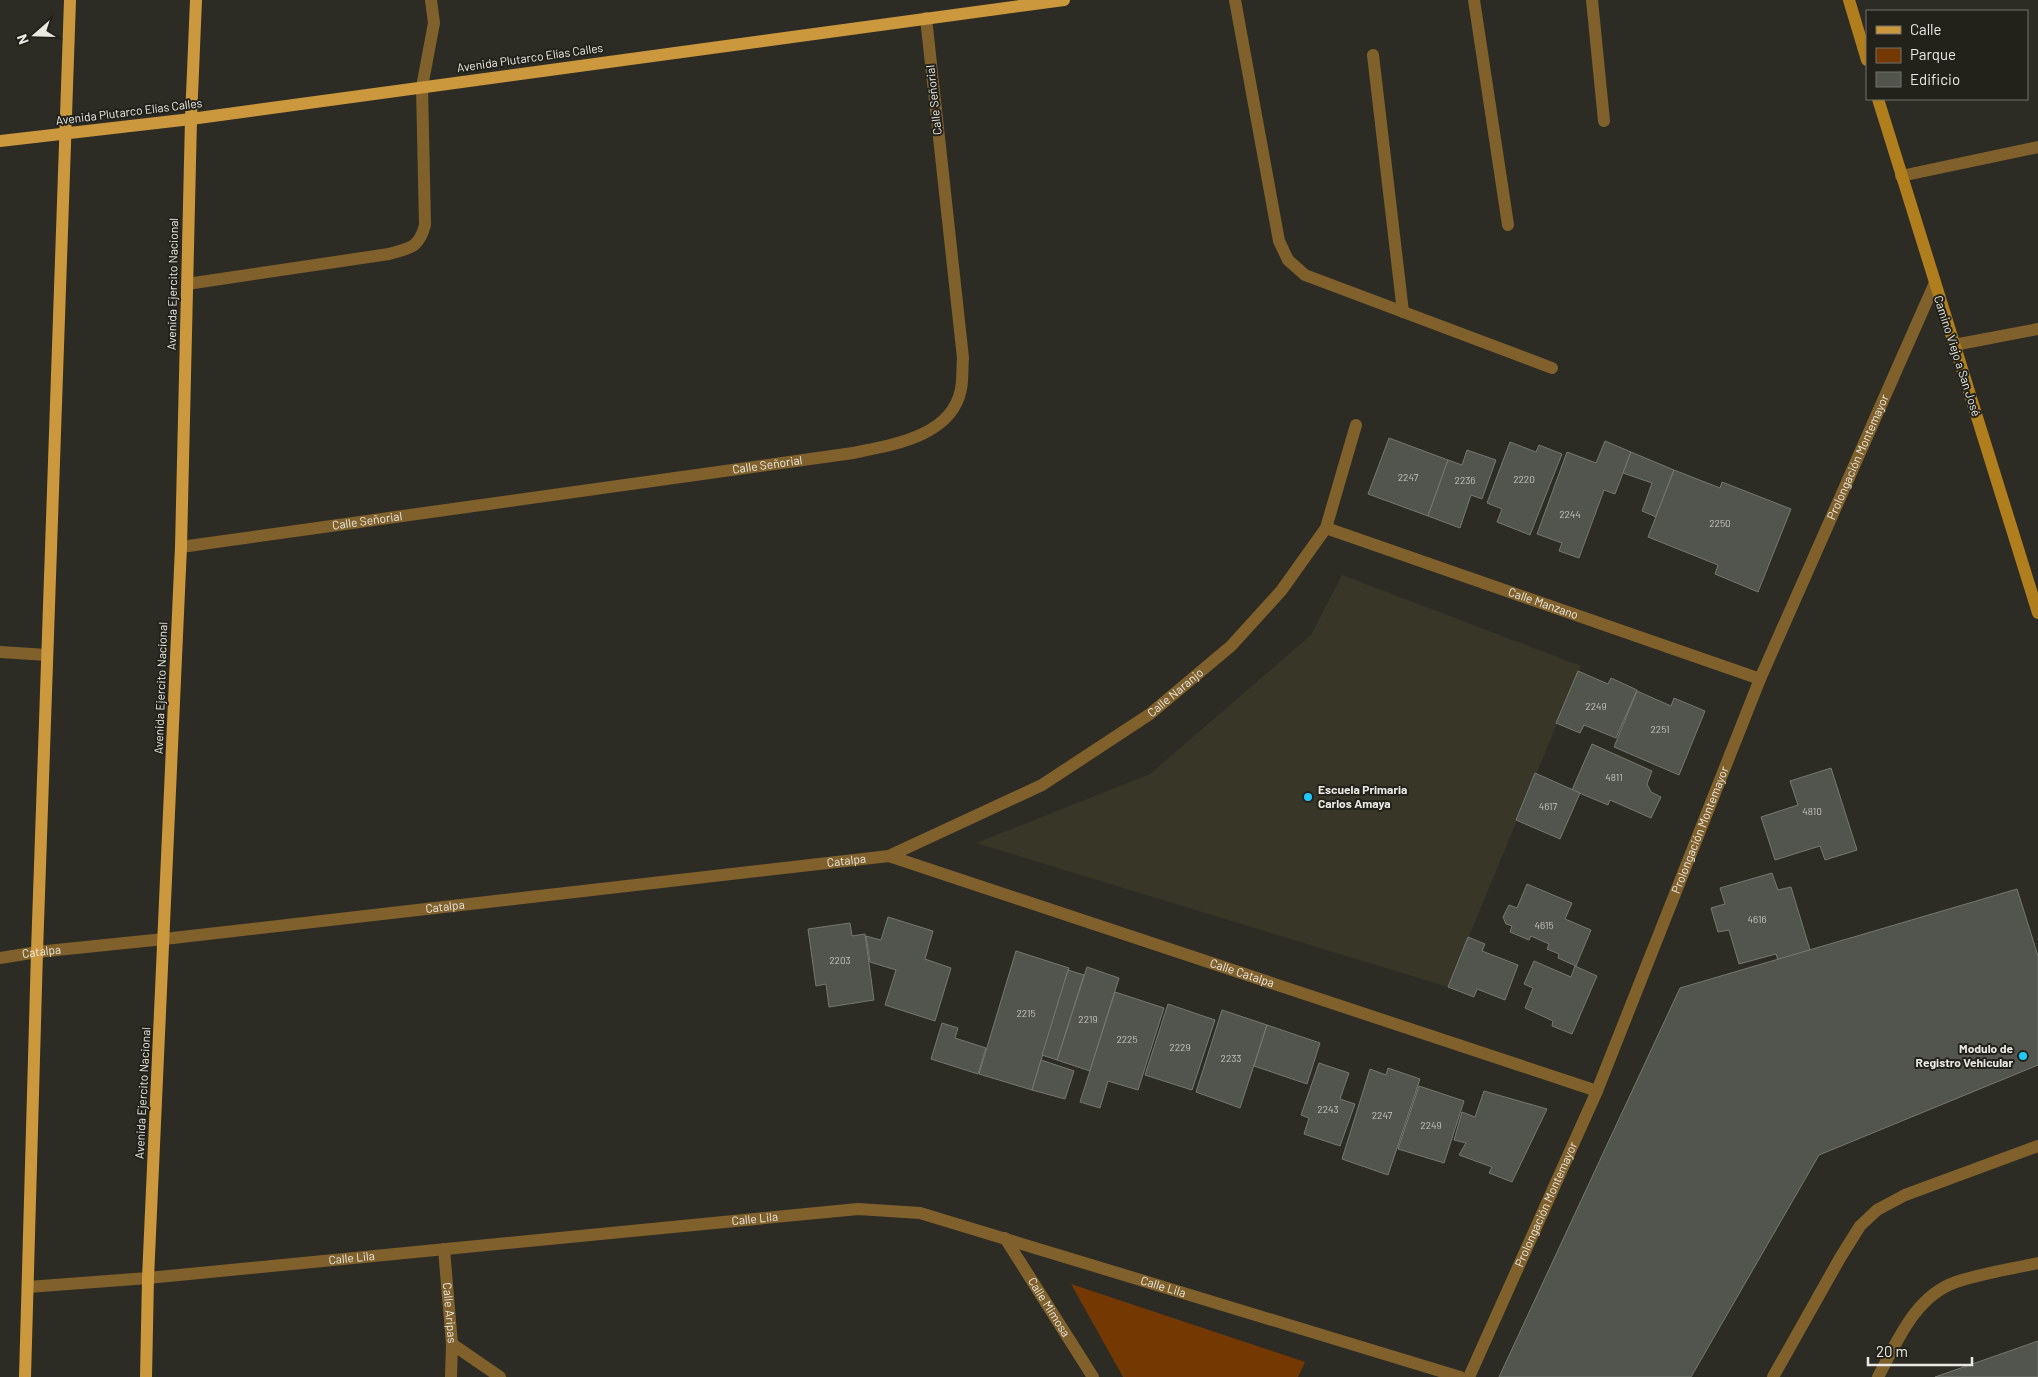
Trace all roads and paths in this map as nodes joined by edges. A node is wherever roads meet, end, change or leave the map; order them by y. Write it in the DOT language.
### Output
graph roads {
  1 [pos="70,0"];
  2 [pos="196,0"];
  3 [pos="431,0"];
  4 [pos="1064,0"];
  5 [pos="1236,0"];
  6 [pos="1474,0"];
  7 [pos="1592,0"];
  8 [pos="1849,0"];
  9 [pos="926,18"];
  10 [pos="1373,55"];
  11 [pos="1866,57"];
  12 [pos="422,87"];
  13 [pos="1878,100"];
  14 [pos="191,119"];
  15 [pos="1604,121"];
  16 [pos="64,134"];
  17 [pos="0,141"];
  18 [pos="2038,147"];
  19 [pos="1901,176"];
  20 [pos="1508,225"];
  21 [pos="187,284"];
  22 [pos="1934,285"];
  23 [pos="1404,312"];
  24 [pos="2038,329"];
  25 [pos="1954,344"];
  26 [pos="1552,368"];
  27 [pos="1356,425"];
  28 [pos="1326,528"];
  29 [pos="181,547"];
  30 [pos="2038,613"];
  31 [pos="0,652"];
  32 [pos="47,655"];
  33 [pos="1760,679"];
  34 [pos="889,856"];
  35 [pos="164,939"];
  36 [pos="37,952"];
  37 [pos="0,958"];
  38 [pos="1597,1091"];
  39 [pos="2038,1146"];
  40 [pos="1005,1238"];
  41 [pos="444,1249"];
  42 [pos="2038,1263"];
  43 [pos="148,1278"];
  44 [pos="28,1287"];
  45 [pos="452,1344"];
  46 [pos="25,1377"];
  47 [pos="146,1377"];
  48 [pos="451,1377"];
  49 [pos="500,1377"];
  50 [pos="1093,1377"];
  51 [pos="1460,1377"];
  52 [pos="1470,1377"];
  53 [pos="1773,1377"];
  54 [pos="1878,1377"];
  1 -- 16 [label="main road"];
  2 -- 14 [label="main road, Avenida Ejercito Nacional"];
  3 -- 12 [label="street"];
  4 -- 9 [label="main road, Avenida Plutarco Elías Calles"];
  5 -- 23 [label="street"];
  6 -- 20 [label="street"];
  7 -- 15 [label="street"];
  8 -- 11 [label="street"];
  9 -- 12 [label="main road, Avenida Plutarco Elías Calles"];
  9 -- 29 [label="street, Calle Señorial"];
  10 -- 23 [label="street"];
  12 -- 14 [label="main road, Avenida Plutarco Elías Calles"];
  12 -- 21 [label="street"];
  13 -- 19 [label="street, Camino Viejo a San José"];
  14 -- 16 [label="main road, Avenida Plutarco Elías Calles"];
  14 -- 21 [label="main road, Avenida Ejercito Nacional"];
  16 -- 17 [label="main road, Avenida Plutarco Elías Calles"];
  16 -- 32 [label="main road"];
  18 -- 19 [label="street"];
  19 -- 22 [label="street, Camino Viejo a San José"];
  21 -- 29 [label="main road, Avenida Ejercito Nacional"];
  22 -- 25 [label="street, Camino Viejo a San José"];
  22 -- 33 [label="street, Prolongación Montemayor"];
  23 -- 26 [label="street"];
  24 -- 25 [label="street"];
  25 -- 30 [label="street, Camino Viejo a San José"];
  27 -- 28 [label="street, Calle Naranjo"];
  28 -- 33 [label="street, Calle Manzano"];
  28 -- 34 [label="street, Calle Naranjo"];
  29 -- 35 [label="main road, Avenida Ejercito Nacional"];
  31 -- 32 [label="street"];
  32 -- 36 [label="main road"];
  33 -- 38 [label="street, Prolongación Montemayor"];
  34 -- 35 [label="street, Catalpa"];
  34 -- 38 [label="street, Calle Catalpa"];
  35 -- 36 [label="street, Catalpa"];
  35 -- 43 [label="main road, Avenida Ejercito Nacional"];
  36 -- 37 [label="street, Catalpa"];
  36 -- 44 [label="main road"];
  38 -- 52 [label="street, Prolongación Montemayor"];
  39 -- 53 [label="street"];
  40 -- 41 [label="street, Calle Lila"];
  40 -- 50 [label="street, Calle Mimosa"];
  40 -- 51 [label="street, Calle Lila"];
  41 -- 43 [label="street, Calle Lila"];
  41 -- 45 [label="street, Calle Aripas"];
  42 -- 54 [label="street"];
  43 -- 44 [label="street, Calle Lila"];
  43 -- 47 [label="main road, Avenida Ejercito Nacional"];
  44 -- 46 [label="main road"];
  45 -- 48 [label="street, Calle Aripas"];
  45 -- 49 [label="street"];
}
